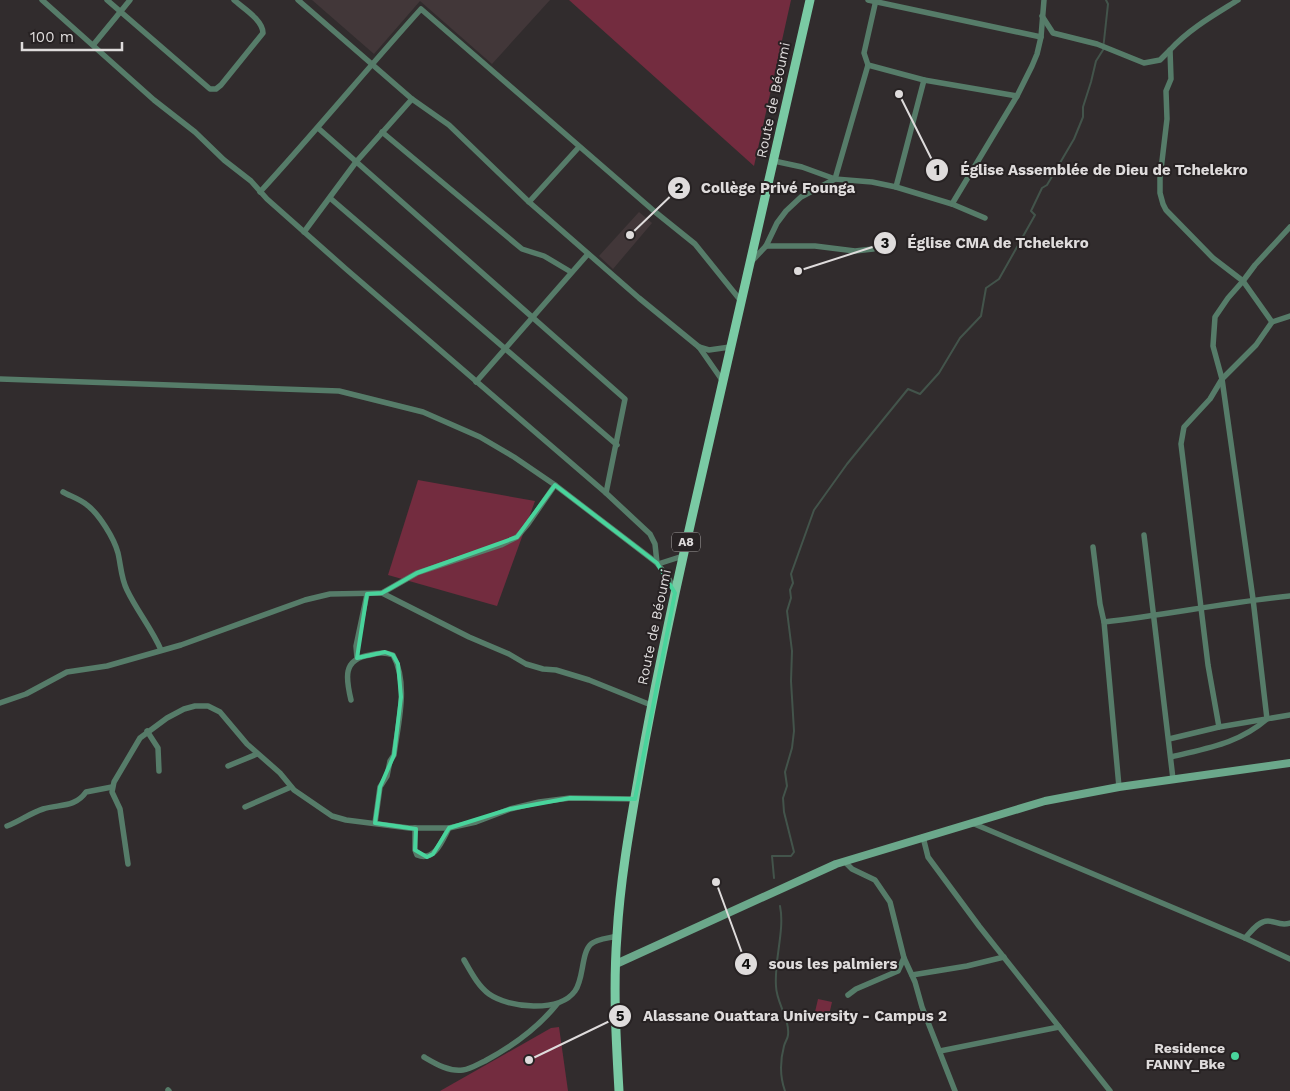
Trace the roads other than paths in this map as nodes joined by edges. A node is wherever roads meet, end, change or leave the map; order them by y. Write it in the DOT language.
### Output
graph roads {
  1 [pos="42,0"];
  2 [pos="106,0"];
  3 [pos="130,0"];
  4 [pos="234,0"];
  5 [pos="298,0"];
  6 [pos="810,0"];
  7 [pos="868,0"];
  8 [pos="1044,0"];
  9 [pos="1238,0"];
  10 [pos="876,1"];
  11 [pos="120,11"];
  12 [pos="1042,16"];
  13 [pos="1041,37"];
  14 [pos="94,44"];
  15 [pos="1170,50"];
  16 [pos="371,64"];
  17 [pos="868,65"];
  18 [pos="924,80"];
  19 [pos="1017,96"];
  20 [pos="412,99"];
  21 [pos="318,128"];
  22 [pos="382,132"];
  23 [pos="580,146"];
  24 [pos="774,161"];
  25 [pos="356,162"];
  26 [pos="835,179"];
  27 [pos="896,187"];
  28 [pos="260,192"];
  29 [pos="330,198"];
  30 [pos="529,202"];
  31 [pos="952,204"];
  32 [pos="985,218"];
  33 [pos="1290,227"];
  34 [pos="304,232"];
  35 [pos="766,246"];
  36 [pos="873,249"];
  37 [pos="588,254"];
  38 [pos="751,262"];
  39 [pos="571,272"];
  40 [pos="1244,282"];
  41 [pos="742,301"];
  42 [pos="1290,316"];
  43 [pos="531,317"];
  44 [pos="1272,322"];
  45 [pos="699,347"];
  46 [pos="730,347"];
  47 [pos="505,350"];
  48 [pos="0,379"];
  49 [pos="1222,379"];
  50 [pos="722,380"];
  51 [pos="476,382"];
  52 [pos="617,445"];
  53 [pos="555,485"];
  54 [pos="63,492"];
  55 [pos="606,493"];
  56 [pos="1144,535"];
  57 [pos="1093,547"];
  58 [pos="683,556"];
  59 [pos="658,564"];
  60 [pos="382,593"];
  61 [pos="675,593"];
  62 [pos="367,594"];
  63 [pos="1290,596"];
  64 [pos="1253,599"];
  65 [pos="1201,608"];
  66 [pos="1153,616"];
  67 [pos="1104,622"];
  68 [pos="161,650"];
  69 [pos="357,658"];
  70 [pos="352,700"];
  71 [pos="0,703"];
  72 [pos="651,705"];
  73 [pos="1290,715"];
  74 [pos="1267,719"];
  75 [pos="1219,727"];
  76 [pos="147,731"];
  77 [pos="1169,739"];
  78 [pos="257,754"];
  79 [pos="1171,757"];
  80 [pos="1290,763"];
  81 [pos="228,766"];
  82 [pos="159,771"];
  83 [pos="1173,779"];
  84 [pos="112,787"];
  85 [pos="1119,787"];
  86 [pos="292,788"];
  87 [pos="635,799"];
  88 [pos="245,807"];
  89 [pos="972,822"];
  90 [pos="375,823"];
  91 [pos="7,826"];
  92 [pos="415,828"];
  93 [pos="449,828"];
  94 [pos="923,837"];
  95 [pos="845,862"];
  96 [pos="128,864"];
  97 [pos="1290,923"];
  98 [pos="617,936"];
  99 [pos="1245,938"];
  100 [pos="1004,957"];
  101 [pos="904,958"];
  102 [pos="1290,959"];
  103 [pos="464,960"];
  104 [pos="616,964"];
  105 [pos="912,975"];
  106 [pos="848,995"];
  107 [pos="557,1004"];
  108 [pos="1059,1027"];
  109 [pos="940,1051"];
  110 [pos="424,1057"];
  111 [pos="619,1091"];
  112 [pos="955,1091"];
  113 [pos="1110,1091"];
  1 -- 14 [label="street"];
  2 -- 11 [label="street"];
  3 -- 11 [label="street"];
  4 -- 11 [label="street"];
  5 -- 16 [label="street"];
  6 -- 24 [label="main road, Route de Béoumi / A8"];
  7 -- 10 [label="street"];
  8 -- 12 [label="street"];
  9 -- 15 [label="street"];
  10 -- 13 [label="street"];
  10 -- 17 [label="street"];
  11 -- 14 [label="street"];
  12 -- 13 [label="street"];
  12 -- 15 [label="street"];
  13 -- 19 [label="street"];
  14 -- 28 [label="street"];
  15 -- 40 [label="street"];
  16 -- 20 [label="street"];
  16 -- 21 [label="street"];
  16 -- 23 [label="street"];
  17 -- 18 [label="street"];
  17 -- 26 [label="street"];
  18 -- 19 [label="street"];
  18 -- 27 [label="street"];
  19 -- 31 [label="street"];
  20 -- 22 [label="street"];
  20 -- 30 [label="street"];
  21 -- 25 [label="street"];
  21 -- 28 [label="street"];
  22 -- 25 [label="street"];
  22 -- 39 [label="street"];
  23 -- 30 [label="street"];
  23 -- 41 [label="street"];
  24 -- 26 [label="street"];
  24 -- 38 [label="main road, Route de Béoumi / A8"];
  25 -- 29 [label="street"];
  25 -- 43 [label="street"];
  26 -- 27 [label="street"];
  26 -- 35 [label="street"];
  27 -- 31 [label="street"];
  28 -- 34 [label="street"];
  29 -- 34 [label="street"];
  29 -- 47 [label="street"];
  30 -- 37 [label="street"];
  31 -- 32 [label="street"];
  33 -- 40 [label="street"];
  34 -- 51 [label="street"];
  35 -- 36 [label="street"];
  35 -- 38 [label="street"];
  37 -- 39 [label="street"];
  37 -- 45 [label="street"];
  38 -- 41 [label="main road, Route de Béoumi / A8"];
  39 -- 43 [label="street"];
  40 -- 44 [label="street"];
  40 -- 49 [label="street"];
  41 -- 46 [label="main road, Route de Béoumi / A8"];
  42 -- 44 [label="street"];
  43 -- 47 [label="street"];
  43 -- 52 [label="street"];
  44 -- 49 [label="street"];
  45 -- 46 [label="street"];
  45 -- 50 [label="street"];
  46 -- 50 [label="main road, Route de Béoumi / A8"];
  47 -- 51 [label="street"];
  47 -- 52 [label="street"];
  48 -- 53 [label="street"];
  49 -- 64 [label="street"];
  49 -- 65 [label="street"];
  50 -- 58 [label="main road, Route de Béoumi / A8"];
  51 -- 55 [label="street"];
  52 -- 55 [label="street"];
  53 -- 59 [label="street"];
  53 -- 60 [label="street"];
  54 -- 68 [label="street"];
  55 -- 59 [label="street"];
  56 -- 66 [label="street"];
  57 -- 67 [label="street"];
  58 -- 59 [label="street"];
  58 -- 61 [label="main road, Route de Béoumi / A8"];
  59 -- 61 [label="street"];
  60 -- 62 [label="street"];
  60 -- 72 [label="street"];
  61 -- 72 [label="main road, Route de Béoumi / A8"];
  62 -- 68 [label="street"];
  62 -- 69 [label="street"];
  63 -- 64 [label="street"];
  64 -- 65 [label="street"];
  64 -- 74 [label="street"];
  65 -- 66 [label="street"];
  65 -- 75 [label="street"];
  66 -- 67 [label="street"];
  66 -- 77 [label="street"];
  67 -- 85 [label="street"];
  68 -- 71 [label="street"];
  69 -- 70 [label="street"];
  69 -- 90 [label="street"];
  72 -- 87 [label="main road, Route de Béoumi / A8"];
  73 -- 74 [label="street"];
  74 -- 75 [label="street"];
  74 -- 79 [label="street"];
  75 -- 77 [label="street"];
  76 -- 78 [label="street"];
  76 -- 82 [label="street"];
  76 -- 84 [label="street"];
  77 -- 79 [label="street"];
  78 -- 81 [label="street"];
  78 -- 86 [label="street"];
  79 -- 83 [label="street"];
  80 -- 83 [label="main road"];
  83 -- 85 [label="main road"];
  84 -- 91 [label="street"];
  84 -- 96 [label="street"];
  85 -- 89 [label="main road"];
  86 -- 88 [label="street"];
  86 -- 90 [label="street"];
  87 -- 93 [label="street"];
  87 -- 98 [label="main road, Route de Béoumi / A8"];
  89 -- 94 [label="main road"];
  89 -- 99 [label="street"];
  90 -- 92 [label="street"];
  92 -- 93 [label="street"];
  92 -- 93 [label="street"];
  94 -- 95 [label="main road"];
  94 -- 100 [label="street"];
  95 -- 101 [label="street"];
  95 -- 104 [label="main road"];
  97 -- 99 [label="street"];
  98 -- 104 [label="main road, Route de Béoumi / A8"];
  98 -- 107 [label="street"];
  99 -- 102 [label="street"];
  100 -- 105 [label="street"];
  100 -- 108 [label="street"];
  101 -- 105 [label="street"];
  101 -- 106 [label="street"];
  103 -- 107 [label="street"];
  104 -- 111 [label="main road, Route de Béoumi / A8"];
  105 -- 109 [label="street"];
  107 -- 110 [label="street"];
  108 -- 109 [label="street"];
  108 -- 113 [label="street"];
  109 -- 112 [label="street"];
}
